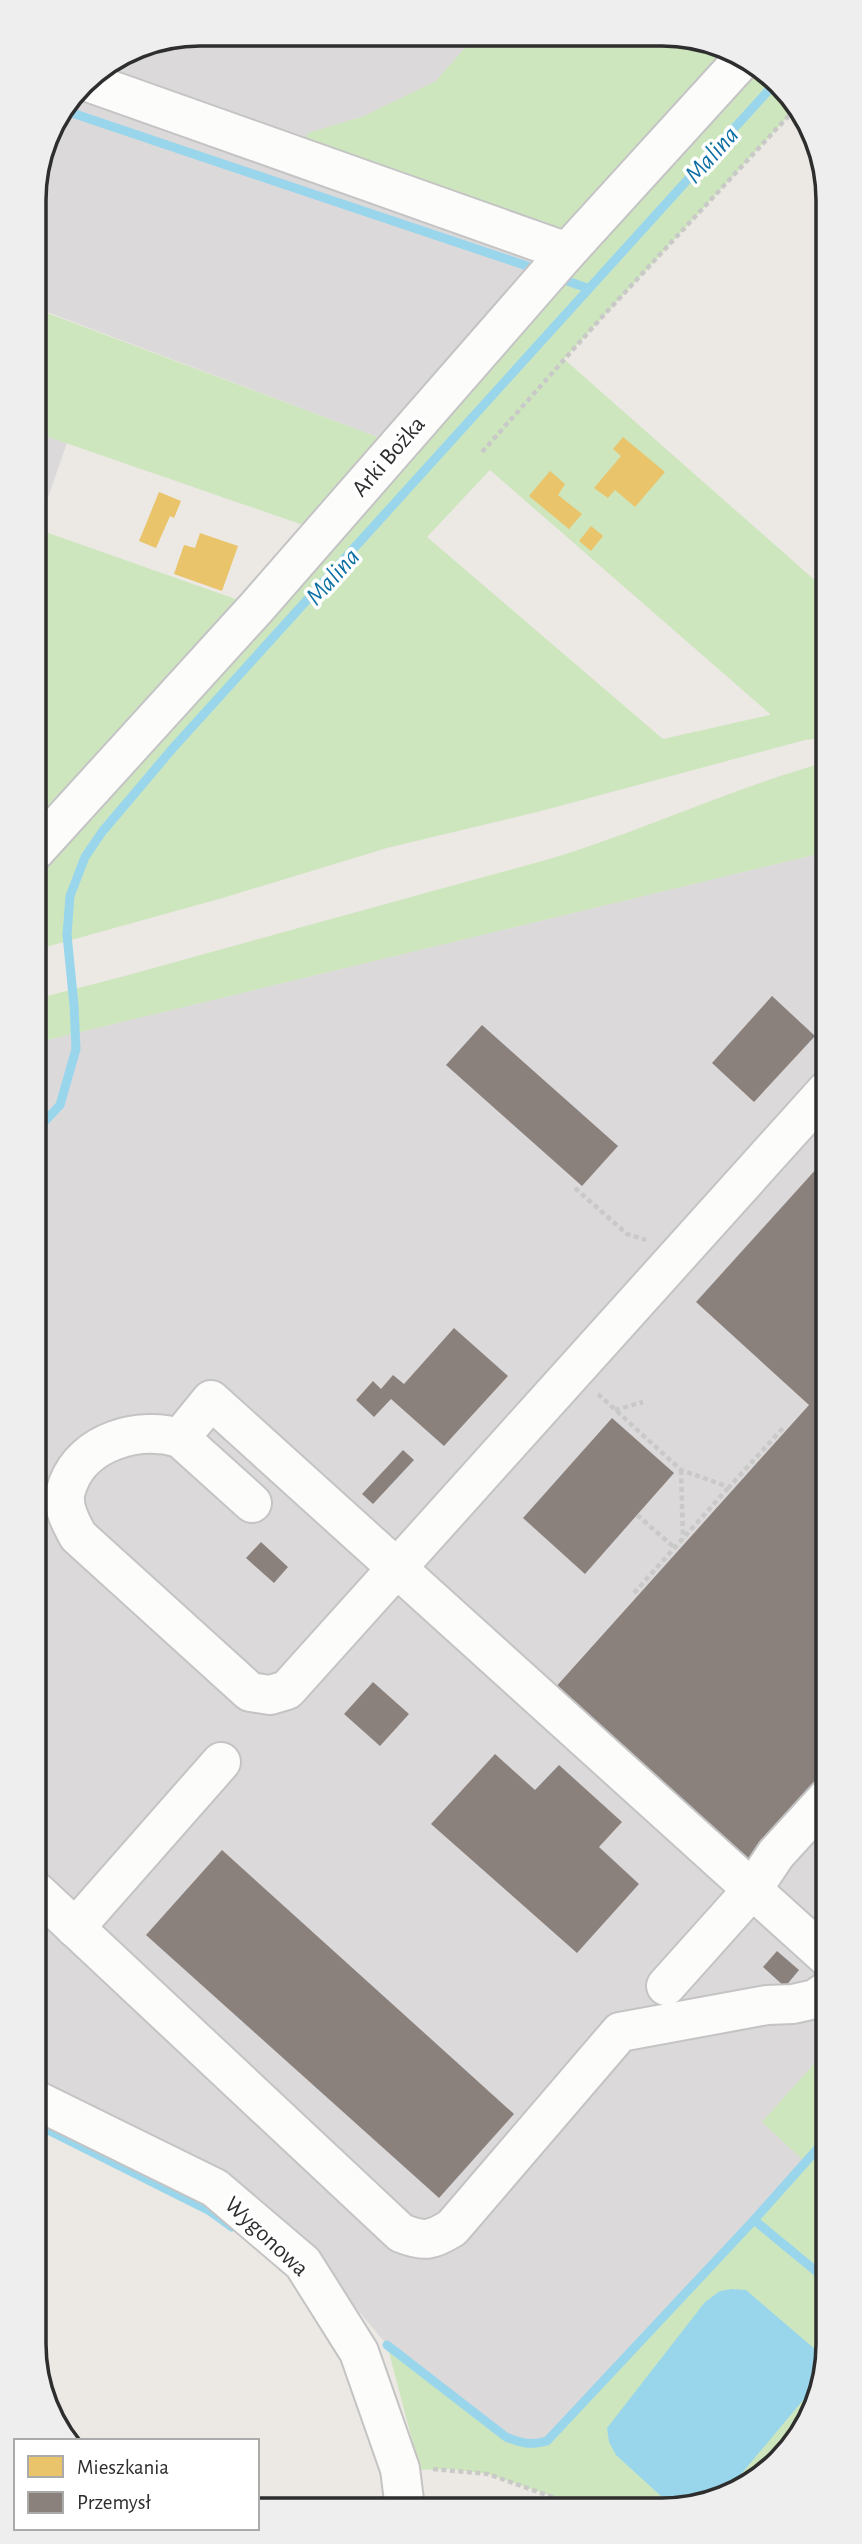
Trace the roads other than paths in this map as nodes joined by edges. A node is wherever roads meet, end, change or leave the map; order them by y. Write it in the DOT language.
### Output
graph roads {
  1 [pos="737,65"];
  2 [pos="97,85"];
  3 [pos="567,252"];
  4 [pos="46,838"];
  5 [pos="816,1102"];
  6 [pos="180,1438"];
  7 [pos="252,1503"];
  8 [pos="397,1569"];
  9 [pos="221,1762"];
  10 [pos="816,1810"];
  11 [pos="752,1890"];
  12 [pos="46,1900"];
  13 [pos="75,1928"];
  14 [pos="816,1947"];
  15 [pos="666,1986"];
  16 [pos="816,1997"];
  17 [pos="46,2105"];
  18 [pos="404,2498"];
  1 -- 3 [label="street, Arki Bożka"];
  2 -- 3 [label="street"];
  3 -- 4 [label="street, Arki Bożka"];
  5 -- 8 [label="street"];
  6 -- 7 [label="street"];
  6 -- 8 [label="street"];
  6 -- 8 [label="street"];
  8 -- 11 [label="street"];
  9 -- 13 [label="street"];
  10 -- 11 [label="street"];
  11 -- 14 [label="street"];
  11 -- 15 [label="street"];
  12 -- 13 [label="street"];
  13 -- 16 [label="street"];
  17 -- 18 [label="street, Wygonowa"];
}
